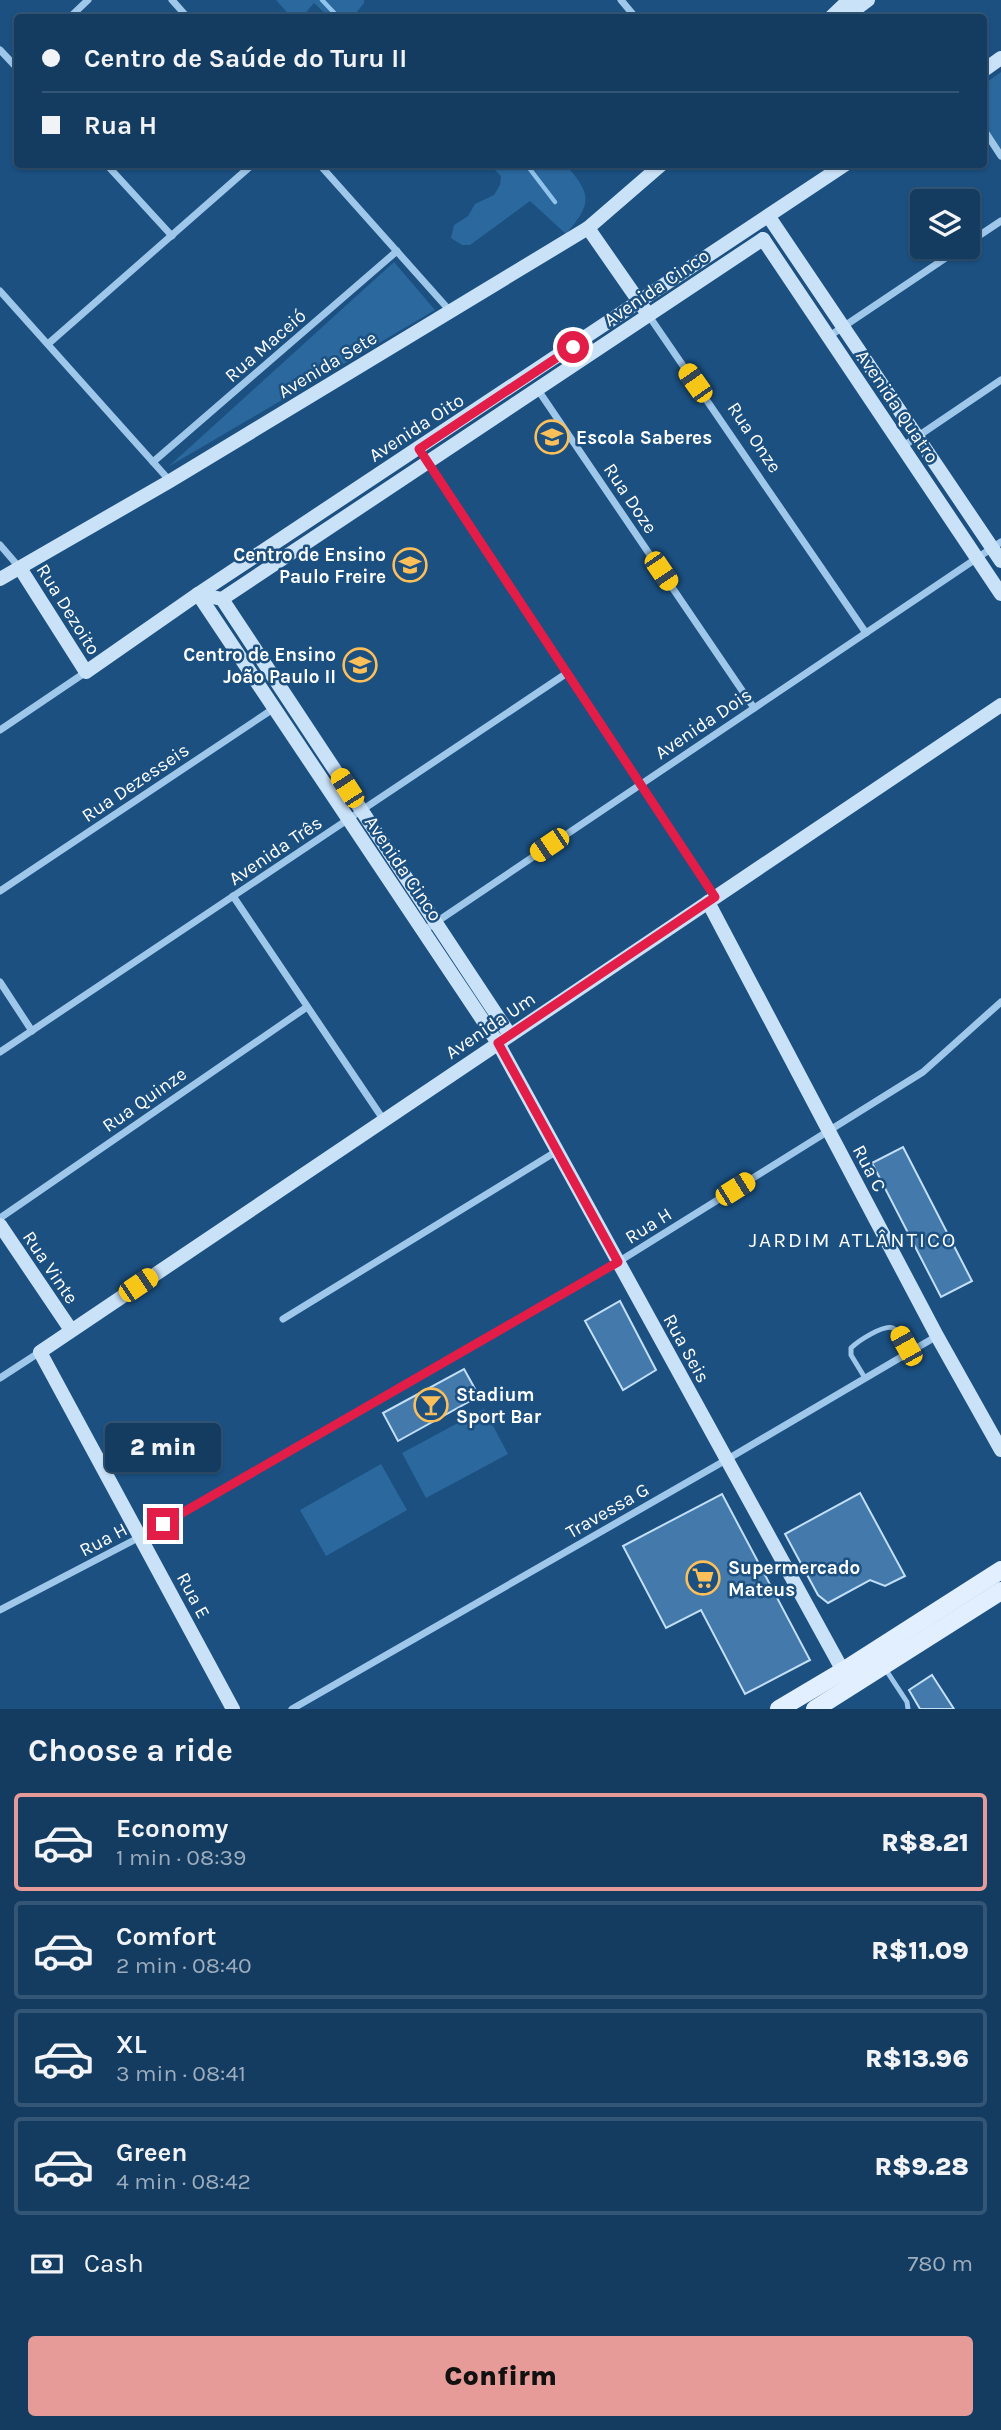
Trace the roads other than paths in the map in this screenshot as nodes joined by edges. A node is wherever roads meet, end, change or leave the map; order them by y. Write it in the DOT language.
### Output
graph roads {
  1 [pos="88,0"];
  2 [pos="172,0"];
  3 [pos="621,0"];
  4 [pos="849,0"];
  5 [pos="868,0"];
  6 [pos="73,14"];
  7 [pos="184,14"];
  8 [pos="633,14"];
  9 [pos="834,14"];
  10 [pos="849,14"];
  11 [pos="0,50"];
  12 [pos="14,65"];
  13 [pos="987,135"];
  14 [pos="1001,156"];
  15 [pos="110,168"];
  16 [pos="248,168"];
  17 [pos="323,168"];
  18 [pos="657,168"];
  19 [pos="837,168"];
  20 [pos="769,217"];
  21 [pos="1001,221"];
  22 [pos="588,228"];
  23 [pos="980,235"];
  24 [pos="172,236"];
  25 [pos="762,239"];
  26 [pos="397,251"];
  27 [pos="944,259"];
  28 [pos="0,291"];
  29 [pos="639,303"];
  30 [pos="451,313"];
  31 [pos="648,315"];
  32 [pos="843,327"];
  33 [pos="828,337"];
  34 [pos="48,344"];
  35 [pos="528,376"];
  36 [pos="1001,380"];
  37 [pos="537,389"];
  38 [pos="917,436"];
  39 [pos="902,447"];
  40 [pos="419,449"];
  41 [pos="153,462"];
  42 [pos="428,462"];
  43 [pos="170,481"];
  44 [pos="0,545"];
  45 [pos="996,545"];
  46 [pos="977,558"];
  47 [pos="1001,561"];
  48 [pos="20,568"];
  49 [pos="0,579"];
  50 [pos="198,594"];
  51 [pos="1001,594"];
  52 [pos="222,599"];
  53 [pos="866,633"];
  54 [pos="86,672"];
  55 [pos="567,673"];
  56 [pos="288,699"];
  57 [pos="1001,705"];
  58 [pos="275,708"];
  59 [pos="754,708"];
  60 [pos="0,730"];
  61 [pos="641,784"];
  62 [pos="362,811"];
  63 [pos="349,819"];
  64 [pos="0,891"];
  65 [pos="233,896"];
  66 [pos="711,900"];
  67 [pos="429,926"];
  68 [pos="0,982"];
  69 [pos="1001,1002"];
  70 [pos="307,1007"];
  71 [pos="32,1031"];
  72 [pos="504,1039"];
  73 [pos="0,1052"];
  74 [pos="383,1119"];
  75 [pos="828,1130"];
  76 [pos="557,1151"];
  77 [pos="0,1218"];
  78 [pos="0,1225"];
  79 [pos="618,1262"];
  80 [pos="283,1320"];
  81 [pos="71,1330"];
  82 [pos="937,1336"];
  83 [pos="40,1352"];
  84 [pos="909,1352"];
  85 [pos="0,1378"];
  86 [pos="865,1378"];
  87 [pos="1001,1450"];
  88 [pos="726,1461"];
  89 [pos="140,1537"];
  90 [pos="1001,1570"];
  91 [pos="1001,1591"];
  92 [pos="0,1610"];
  93 [pos="884,1667"];
  94 [pos="843,1671"];
  95 [pos="825,1707"];
  96 [pos="233,1709"];
  97 [pos="292,1709"];
  98 [pos="779,1709"];
  99 [pos="908,1709"];
  1 -- 6 [label="street"];
  2 -- 7 [label="street"];
  3 -- 8 [label="street"];
  4 -- 9 [label="street"];
  5 -- 10 [label="street"];
  11 -- 12 [label="street"];
  13 -- 14 [label="street"];
  15 -- 24 [label="street"];
  16 -- 24 [label="street"];
  17 -- 26 [label="street"];
  18 -- 22 [label="street, Avenida Sete"];
  19 -- 20 [label="street, Avenida Oito"];
  20 -- 25 [label="street"];
  20 -- 29 [label="street, Avenida Oito"];
  20 -- 32 [label="street, Avenida Quatro"];
  21 -- 23 [label="street"];
  22 -- 29 [label="street, Rua Onze"];
  22 -- 30 [label="street, Avenida Sete"];
  24 -- 34 [label="street"];
  25 -- 31 [label="street, Avenida Cinco"];
  25 -- 33 [label="street, Avenida Quatro"];
  26 -- 30 [label="street"];
  26 -- 41 [label="street, Rua Maceió"];
  27 -- 32 [label="street"];
  28 -- 34 [label="street"];
  29 -- 31 [label="street, Rua Onze"];
  29 -- 35 [label="street, Avenida Oito"];
  30 -- 43 [label="street, Avenida Sete"];
  31 -- 37 [label="street, Avenida Cinco"];
  31 -- 53 [label="street, Rua Onze"];
  32 -- 33 [label="street"];
  32 -- 38 [label="street, Avenida Quatro"];
  33 -- 39 [label="street, Avenida Quatro"];
  34 -- 41 [label="street"];
  35 -- 37 [label="street, Rua Doze"];
  35 -- 40 [label="street, Avenida Oito"];
  36 -- 38 [label="street"];
  37 -- 42 [label="street, Avenida Cinco"];
  37 -- 59 [label="street, Rua Doze"];
  38 -- 39 [label="street"];
  38 -- 45 [label="street, Avenida Quatro"];
  39 -- 46 [label="street, Avenida Quatro"];
  40 -- 42 [label="street"];
  40 -- 50 [label="street, Avenida Oito"];
  41 -- 43 [label="street"];
  42 -- 52 [label="street, Avenida Cinco"];
  42 -- 55 [label="street"];
  43 -- 48 [label="street, Avenida Sete"];
  44 -- 48 [label="street"];
  45 -- 46 [label="street, Avenida Dois"];
  45 -- 47 [label="street, Avenida Quatro"];
  46 -- 51 [label="street, Avenida Quatro"];
  46 -- 53 [label="street, Avenida Dois"];
  48 -- 49 [label="street, Avenida Sete"];
  48 -- 54 [label="street, Rua Dezoito"];
  50 -- 52 [label="street"];
  50 -- 54 [label="street, Avenida Oito"];
  50 -- 58 [label="street, Avenida Cinco"];
  52 -- 56 [label="street, Avenida Cinco"];
  53 -- 59 [label="street, Avenida Dois"];
  54 -- 60 [label="street"];
  55 -- 61 [label="street"];
  55 -- 62 [label="street, Avenida Três"];
  56 -- 58 [label="street, Rua Dezesseis"];
  56 -- 62 [label="street, Avenida Cinco"];
  57 -- 66 [label="street, Avenida Um"];
  58 -- 63 [label="street, Avenida Cinco"];
  58 -- 64 [label="street, Rua Dezesseis"];
  59 -- 61 [label="street, Avenida Dois"];
  61 -- 66 [label="street"];
  61 -- 67 [label="street, Avenida Dois"];
  62 -- 63 [label="street, Avenida Três"];
  62 -- 67 [label="street, Avenida Cinco"];
  63 -- 65 [label="street, Avenida Três"];
  63 -- 67 [label="street, Avenida Cinco"];
  65 -- 70 [label="street"];
  65 -- 71 [label="street, Avenida Três"];
  66 -- 72 [label="street, Avenida Um"];
  66 -- 75 [label="street, Rua C"];
  67 -- 72 [label="street, Avenida Cinco"];
  68 -- 71 [label="street"];
  69 -- 75 [label="street, Rua H"];
  70 -- 74 [label="street"];
  70 -- 77 [label="street, Rua Quinze"];
  71 -- 73 [label="street, Avenida Três"];
  72 -- 74 [label="street, Avenida Um"];
  72 -- 76 [label="street, Rua Seis"];
  74 -- 81 [label="street, Avenida Um"];
  75 -- 79 [label="street, Rua H"];
  75 -- 82 [label="street, Rua C"];
  76 -- 79 [label="street, Rua Seis"];
  76 -- 80 [label="street"];
  78 -- 81 [label="street, Rua Vinte"];
  79 -- 88 [label="street, Rua Seis"];
  79 -- 89 [label="street, Rua H"];
  81 -- 83 [label="street, Avenida Um"];
  82 -- 84 [label="street, Travessa G"];
  82 -- 87 [label="street, Rua C"];
  83 -- 85 [label="street, Avenida Um"];
  83 -- 89 [label="street, Rua E"];
  84 -- 86 [label="street, Travessa G"];
  84 -- 86 [label="lane"];
  86 -- 88 [label="street, Travessa G"];
  88 -- 94 [label="street, Rua Seis"];
  88 -- 97 [label="street, Travessa G"];
  89 -- 92 [label="street, Rua H"];
  89 -- 96 [label="street, Rua E"];
  90 -- 94 [label="main road"];
  91 -- 93 [label="main road"];
  93 -- 95 [label="main road"];
  93 -- 99 [label="lane"];
  94 -- 98 [label="main road"];
}
